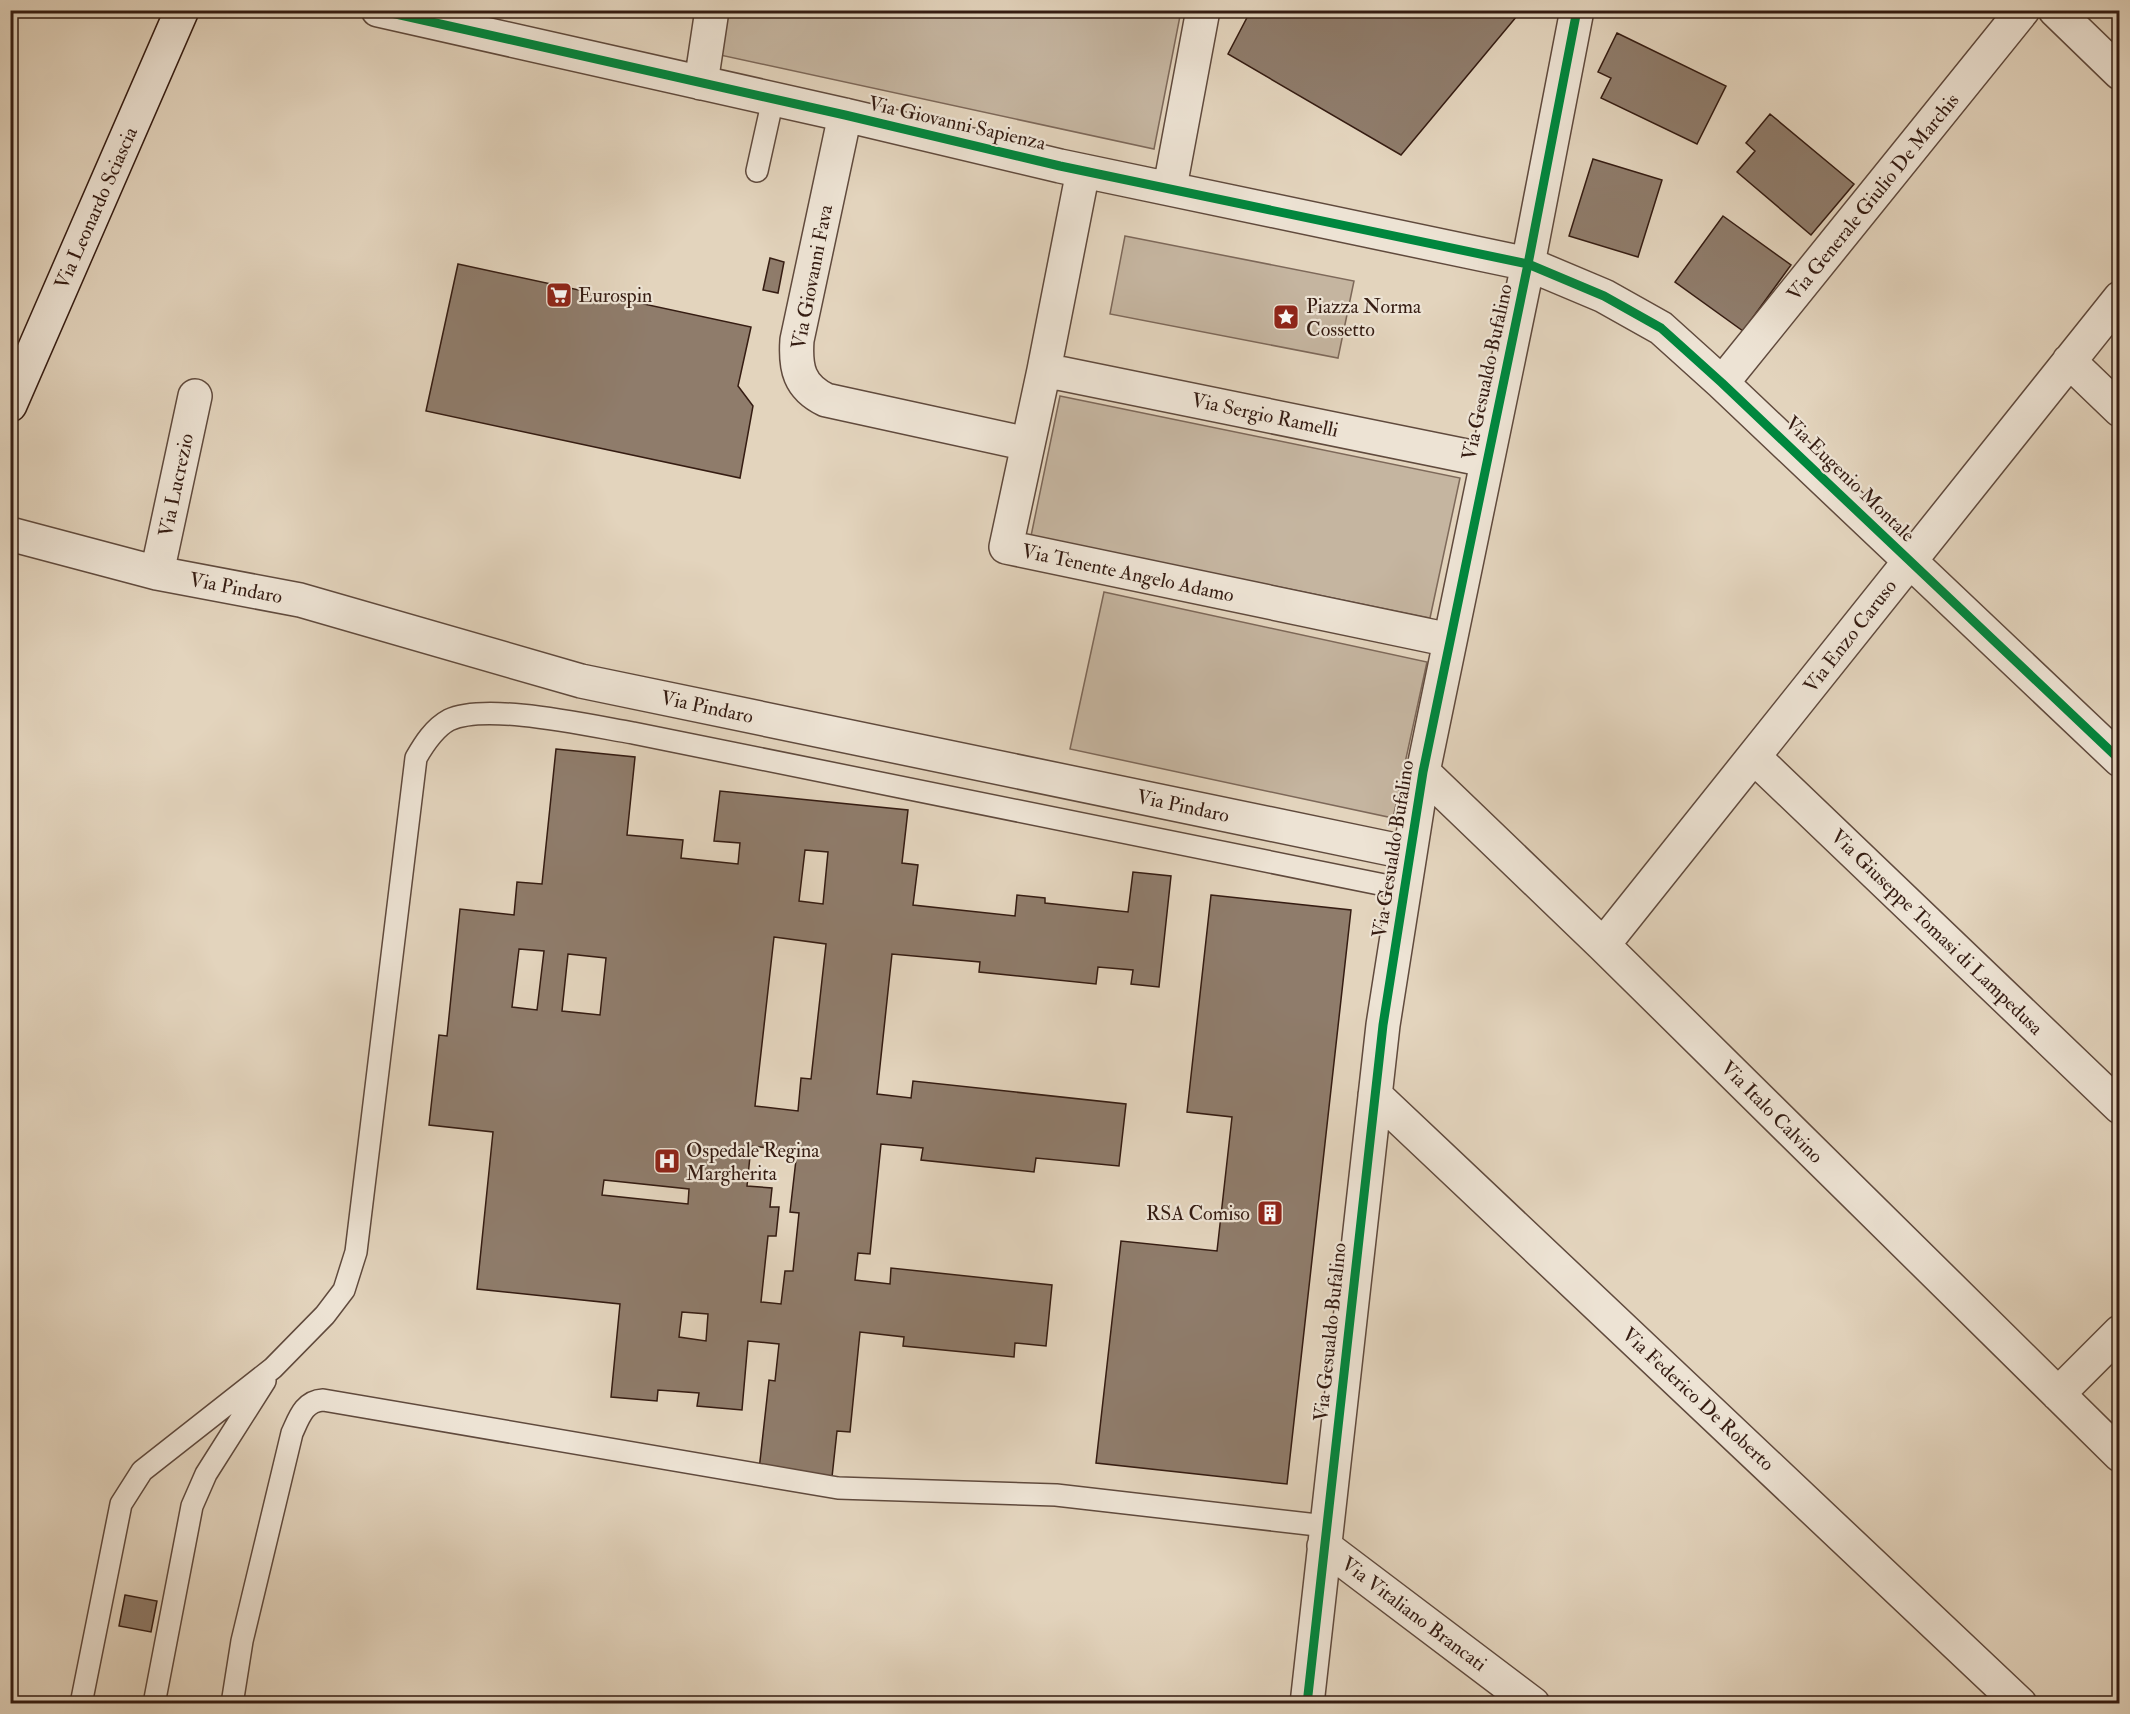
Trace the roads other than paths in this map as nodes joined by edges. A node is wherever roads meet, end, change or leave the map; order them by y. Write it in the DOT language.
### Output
graph roads {
  1 [pos="183,10"];
  2 [pos="378,10"];
  3 [pos="712,10"];
  4 [pos="1203,10"];
  5 [pos="1577,10"];
  6 [pos="2023,10"];
  7 [pos="2055,10"];
  8 [pos="2120,73"];
  9 [pos="701,83"];
  10 [pos="772,99"];
  11 [pos="845,115"];
  12 [pos="757,171"];
  13 [pos="1083,171"];
  14 [pos="1170,187"];
  15 [pos="1528,264"];
  16 [pos="2120,298"];
  17 [pos="2069,361"];
  18 [pos="1044,370"];
  19 [pos="1722,383"];
  20 [pos="195,396"];
  21 [pos="10,405"];
  22 [pos="2120,410"];
  23 [pos="1028,444"];
  24 [pos="1486,460"];
  25 [pos="10,534"];
  26 [pos="1910,561"];
  27 [pos="157,573"];
  28 [pos="1450,640"];
  29 [pos="1754,757"];
  30 [pos="2120,760"];
  31 [pos="1423,772"];
  32 [pos="1410,853"];
  33 [pos="1404,889"];
  34 [pos="1603,945"];
  35 [pos="1375,1095"];
  36 [pos="2120,1107"];
  37 [pos="2120,1332"];
  38 [pos="273,1368"];
  39 [pos="2058,1394"];
  40 [pos="2120,1455"];
  41 [pos="1325,1536"];
  42 [pos="81,1704"];
  43 [pos="154,1704"];
  44 [pos="232,1704"];
  45 [pos="1307,1704"];
  46 [pos="1533,1704"];
  47 [pos="2020,1704"];
  1 -- 21 [label="street, Via Leonardo Sciascia"];
  2 -- 9 [label="street, Via Giovanni Sapienza"];
  3 -- 9 [label="street"];
  4 -- 14 [label="street"];
  5 -- 15 [label="street, Via Gesualdo Bufalino"];
  6 -- 19 [label="street, Via Generale Giulio De Marchis"];
  7 -- 8 [label="street"];
  9 -- 10 [label="street, Via Giovanni Sapienza"];
  10 -- 11 [label="street, Via Giovanni Sapienza"];
  10 -- 12 [label="lane"];
  11 -- 13 [label="street, Via Giovanni Sapienza"];
  11 -- 23 [label="street, Via Giovanni Fava"];
  13 -- 14 [label="street, Via Giovanni Sapienza"];
  13 -- 18 [label="street, Via Tenente Angelo Adamo"];
  14 -- 15 [label="street, Via Giovanni Sapienza"];
  15 -- 19 [label="street, Via Eugenio Montale"];
  15 -- 24 [label="street, Via Gesualdo Bufalino"];
  16 -- 17 [label="street, Via Enzo Caruso"];
  17 -- 22 [label="street"];
  17 -- 26 [label="street, Via Enzo Caruso"];
  18 -- 23 [label="street, Via Tenente Angelo Adamo"];
  18 -- 24 [label="street, Via Sergio Ramelli"];
  19 -- 26 [label="street, Via Eugenio Montale"];
  20 -- 27 [label="street, Via Lucrezio"];
  23 -- 28 [label="street, Via Tenente Angelo Adamo"];
  24 -- 28 [label="street, Via Gesualdo Bufalino"];
  25 -- 27 [label="street, Via Pindaro"];
  26 -- 29 [label="street, Via Enzo Caruso"];
  26 -- 30 [label="street, Via Eugenio Montale"];
  27 -- 32 [label="street, Via Pindaro"];
  28 -- 31 [label="street, Via Gesualdo Bufalino"];
  29 -- 34 [label="street, Via Enzo Caruso"];
  29 -- 36 [label="street, Via Giuseppe Tomasi di Lampedusa"];
  31 -- 32 [label="street, Via Gesualdo Bufalino"];
  31 -- 34 [label="street, Via Italo Calvino"];
  32 -- 33 [label="street, Via Gesualdo Bufalino"];
  33 -- 35 [label="street, Via Gesualdo Bufalino"];
  33 -- 38 [label="lane"];
  34 -- 39 [label="street, Via Italo Calvino"];
  35 -- 41 [label="street, Via Gesualdo Bufalino"];
  35 -- 47 [label="street, Via Federico De Roberto"];
  37 -- 39 [label="street"];
  38 -- 42 [label="lane"];
  38 -- 43 [label="lane"];
  39 -- 40 [label="street, Via Italo Calvino"];
  41 -- 44 [label="lane"];
  41 -- 45 [label="street, Via Gesualdo Bufalino"];
  41 -- 46 [label="street, Via Vitaliano Brancati"];
}
